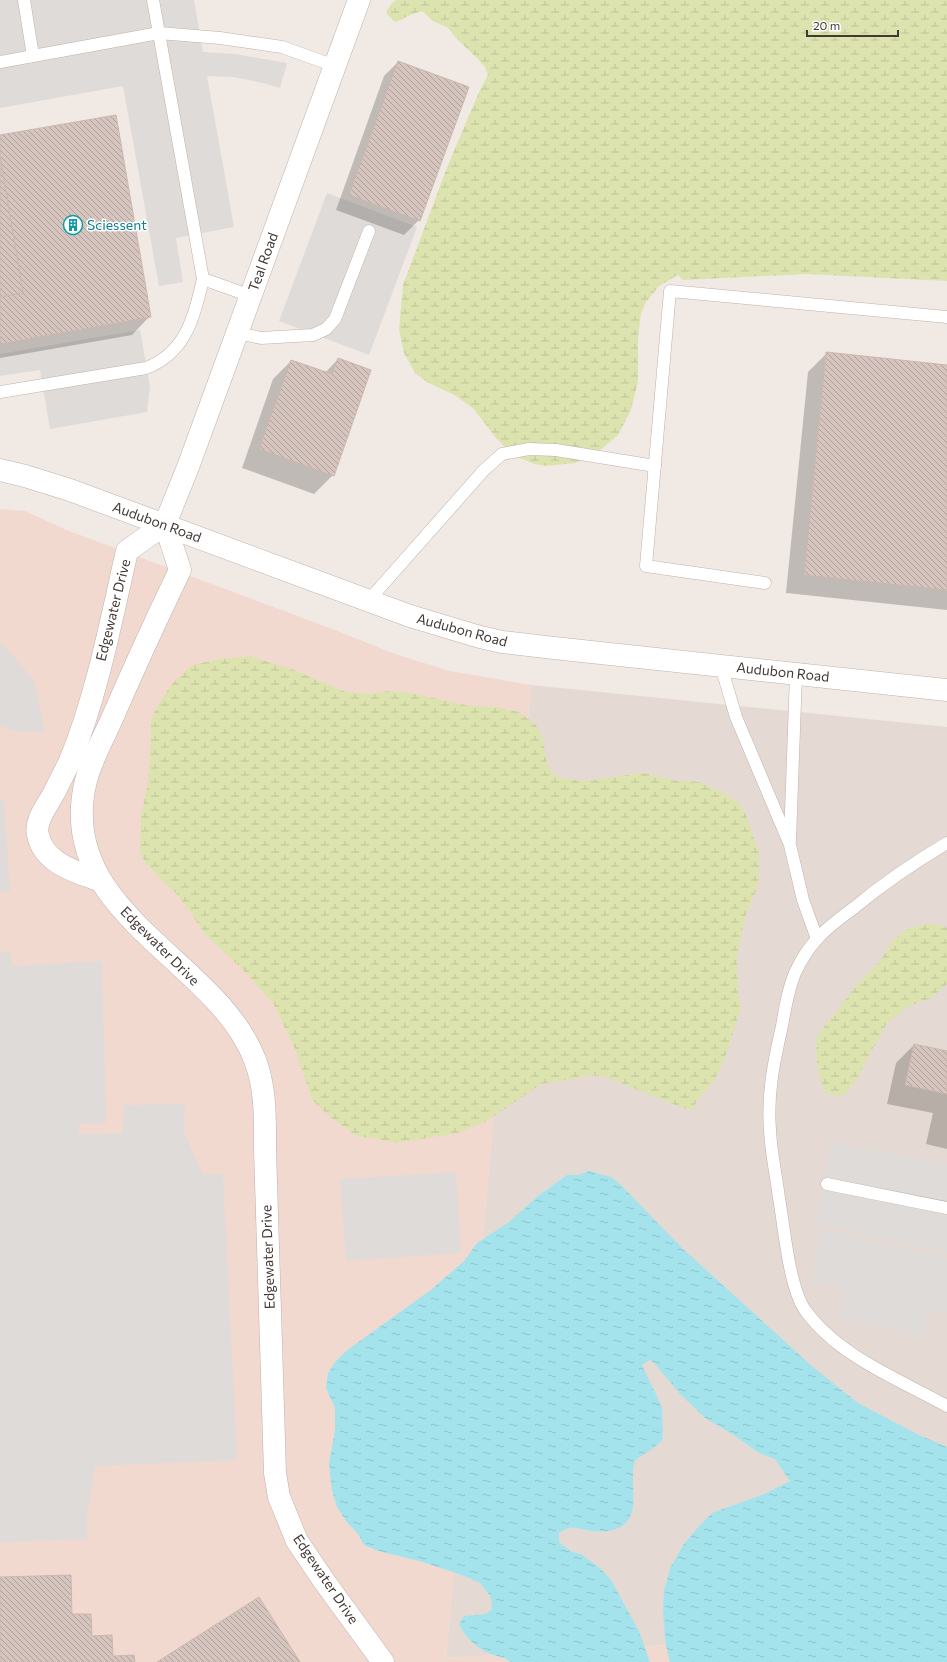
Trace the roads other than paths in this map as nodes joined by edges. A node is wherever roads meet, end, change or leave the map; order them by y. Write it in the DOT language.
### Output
graph roads {
  1 [pos="24,0"];
  2 [pos="153,0"];
  3 [pos="359,0"];
  4 [pos="159,33"];
  5 [pos="33,56"];
  6 [pos="0,62"];
  7 [pos="335,66"];
  8 [pos="369,231"];
  9 [pos="203,279"];
  10 [pos="251,296"];
  11 [pos="947,316"];
  12 [pos="238,333"];
  13 [pos="0,392"];
  14 [pos="655,466"];
  15 [pos="0,470"];
  16 [pos="165,524"];
  17 [pos="765,583"];
  18 [pos="369,600"];
  19 [pos="721,666"];
  20 [pos="796,674"];
  21 [pos="947,690"];
  22 [pos="60,781"];
  23 [pos="84,786"];
  24 [pos="947,843"];
  25 [pos="790,845"];
  26 [pos="101,881"];
  27 [pos="817,939"];
  28 [pos="827,1184"];
  29 [pos="947,1208"];
  30 [pos="947,1406"];
  31 [pos="383,1662"];
  1 -- 5 [label="lane"];
  2 -- 4 [label="lane"];
  3 -- 7 [label="street, Teal Road"];
  4 -- 5 [label="lane"];
  4 -- 7 [label="lane"];
  4 -- 9 [label="lane"];
  5 -- 6 [label="lane"];
  7 -- 10 [label="street, Teal Road"];
  8 -- 12 [label="lane"];
  9 -- 10 [label="lane"];
  9 -- 13 [label="lane"];
  10 -- 12 [label="street, Teal Road"];
  11 -- 14 [label="lane"];
  12 -- 16 [label="street, Teal Road"];
  14 -- 17 [label="lane"];
  14 -- 18 [label="lane"];
  15 -- 16 [label="street, Audubon Road"];
  16 -- 18 [label="street, Audubon Road"];
  16 -- 22 [label="street, Edgewater Drive"];
  16 -- 23 [label="street, Edgewater Drive"];
  18 -- 19 [label="street, Audubon Road"];
  19 -- 20 [label="street, Audubon Road"];
  19 -- 25 [label="lane"];
  20 -- 21 [label="street, Audubon Road"];
  20 -- 25 [label="lane"];
  22 -- 23 [label="lane"];
  22 -- 26 [label="street, Edgewater Drive"];
  23 -- 26 [label="street, Edgewater Drive"];
  24 -- 27 [label="lane"];
  25 -- 27 [label="lane"];
  26 -- 31 [label="street, Edgewater Drive"];
  27 -- 30 [label="lane"];
  28 -- 29 [label="lane"];
}
